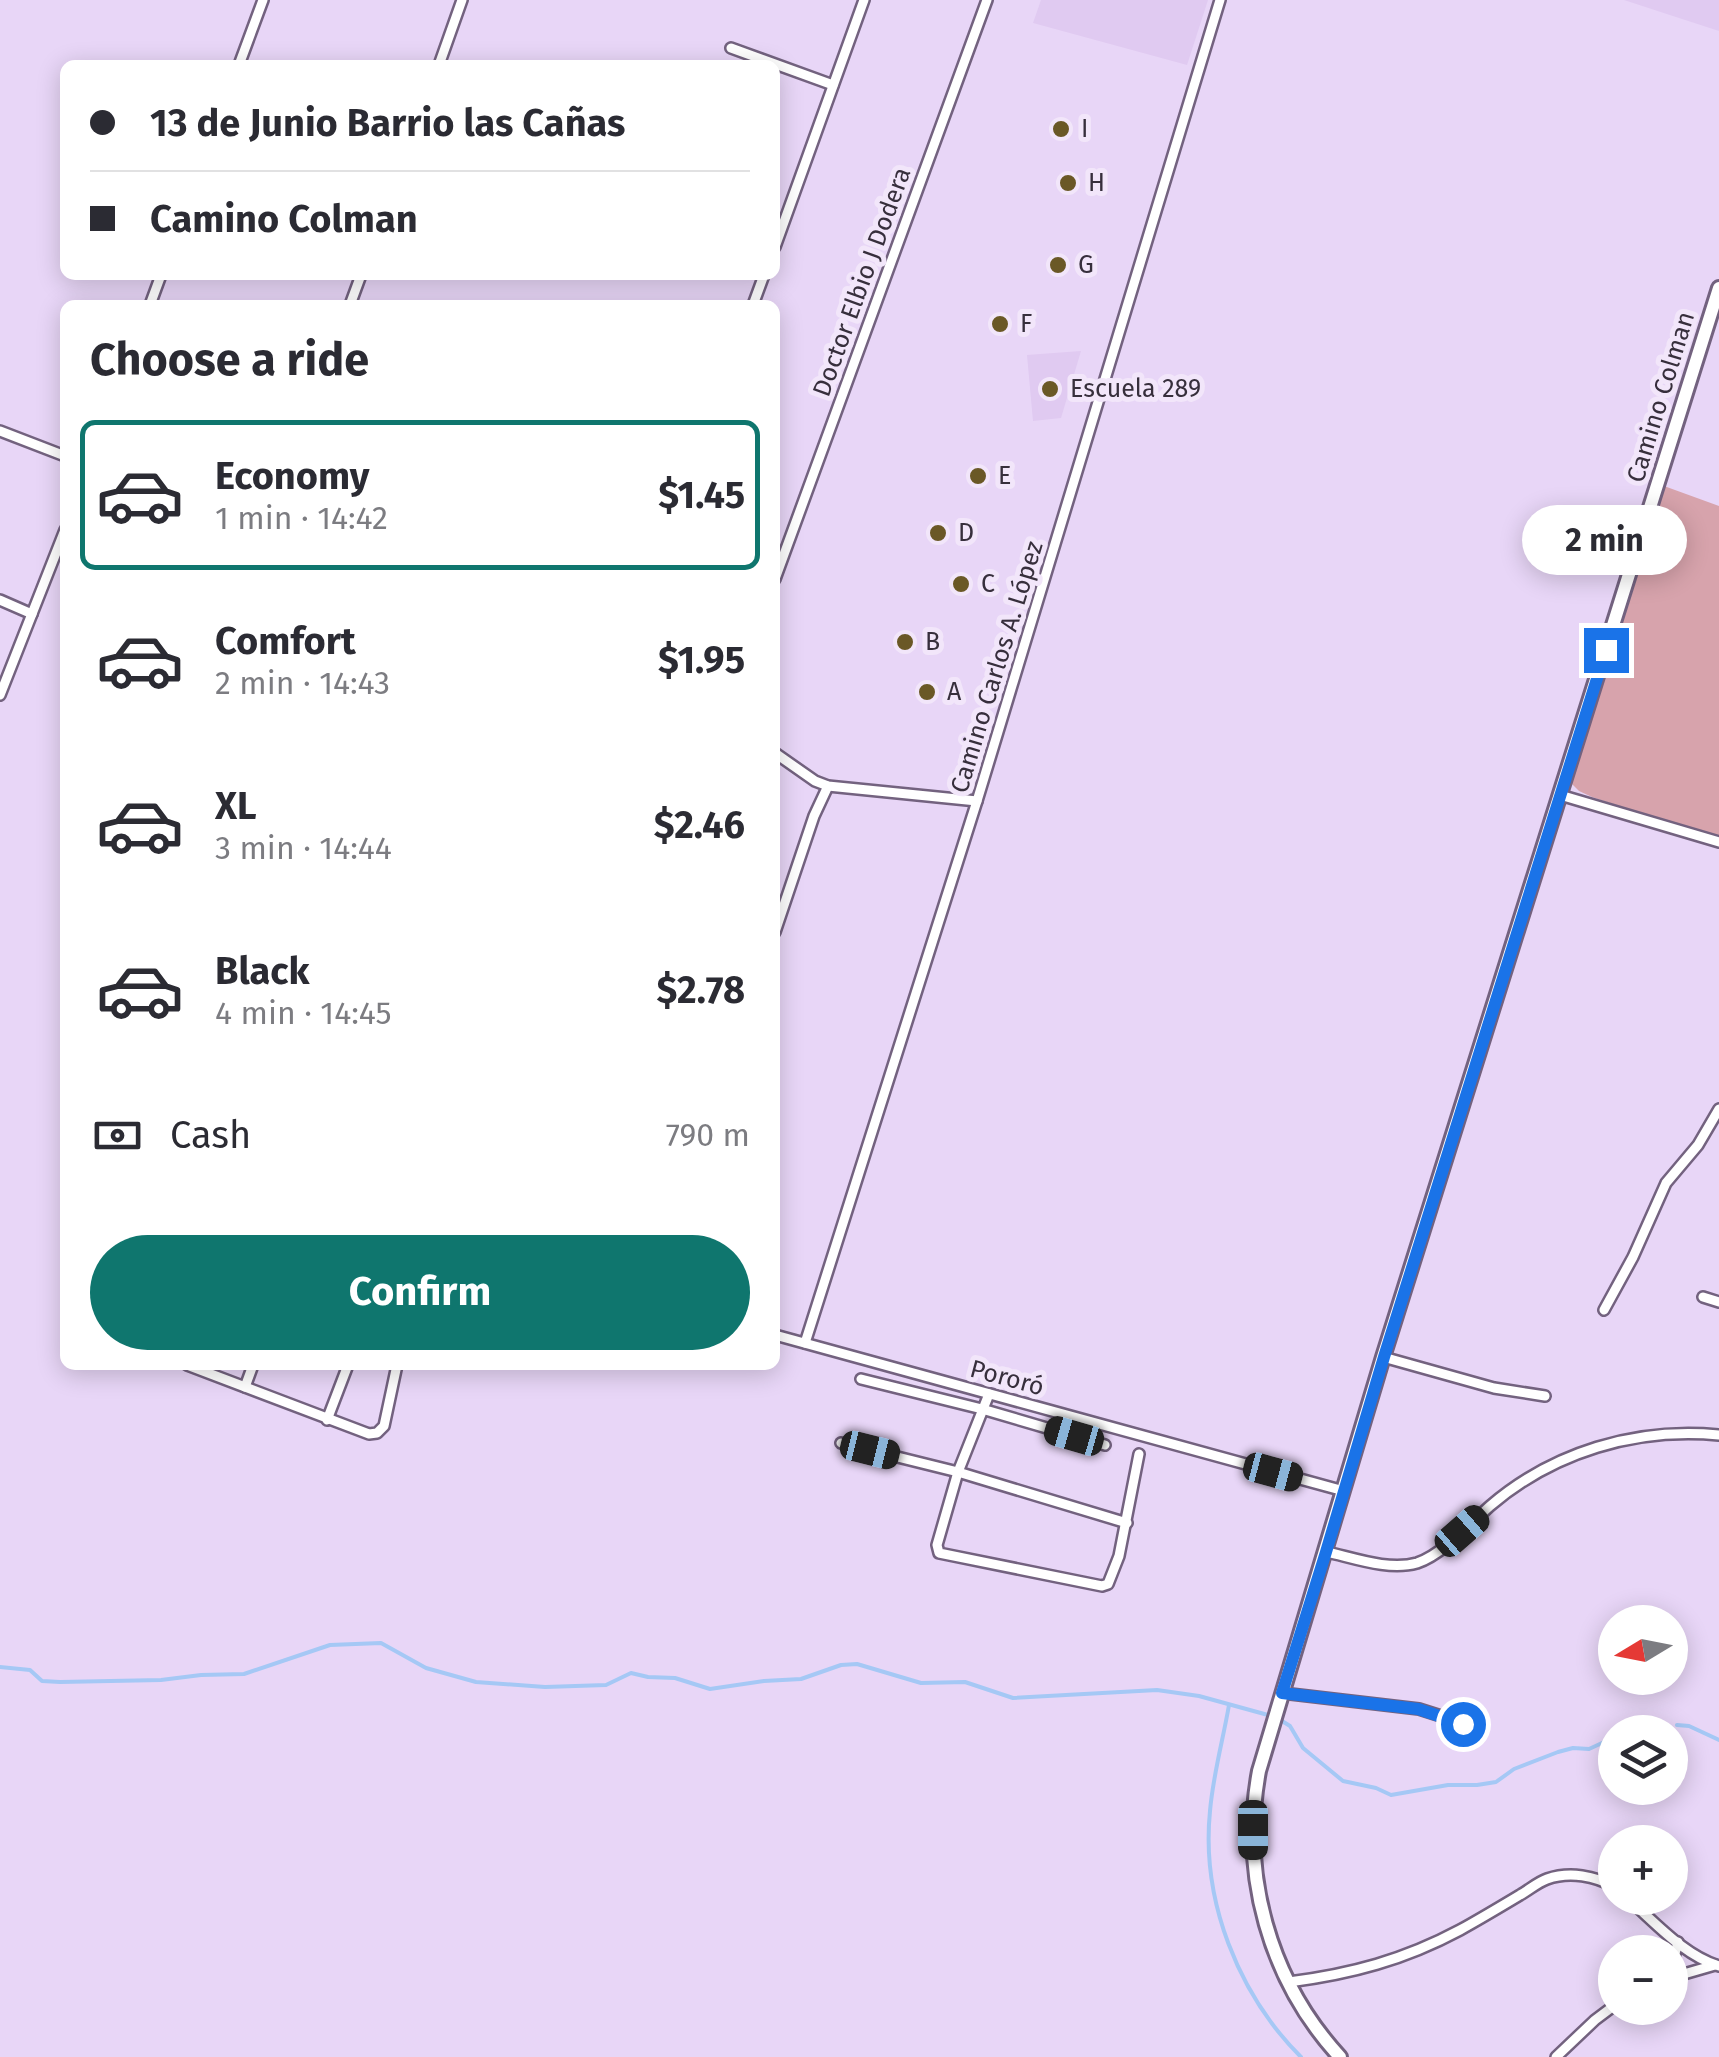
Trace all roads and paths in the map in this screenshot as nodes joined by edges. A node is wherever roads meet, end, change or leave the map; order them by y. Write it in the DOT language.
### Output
graph roads {
  1 [pos="262,0"];
  2 [pos="462,0"];
  3 [pos="864,0"];
  4 [pos="987,0"];
  5 [pos="1220,0"];
  6 [pos="731,48"];
  7 [pos="241,60"];
  8 [pos="440,60"];
  9 [pos="764,60"];
  10 [pos="780,66"];
  11 [pos="833,85"];
  12 [pos="780,231"];
  13 [pos="1719,288"];
  14 [pos="0,431"];
  15 [pos="60,454"];
  16 [pos="60,543"];
  17 [pos="780,565"];
  18 [pos="0,600"];
  19 [pos="32,614"];
  20 [pos="0,695"];
  21 [pos="780,756"];
  22 [pos="828,786"];
  23 [pos="1560,794"];
  24 [pos="977,801"];
  25 [pos="1719,842"];
  26 [pos="780,917"];
  27 [pos="1719,1109"];
  28 [pos="1703,1297"];
  29 [pos="1719,1302"];
  30 [pos="1604,1310"];
  31 [pos="780,1336"];
  32 [pos="805,1343"];
  33 [pos="1384,1357"];
  34 [pos="200,1370"];
  35 [pos="250,1370"];
  36 [pos="346,1370"];
  37 [pos="396,1370"];
  38 [pos="860,1379"];
  39 [pos="245,1387"];
  40 [pos="990,1394"];
  41 [pos="1545,1396"];
  42 [pos="982,1409"];
  43 [pos="328,1420"];
  44 [pos="1719,1436"];
  45 [pos="841,1443"];
  46 [pos="1105,1445"];
  47 [pos="1139,1454"];
  48 [pos="958,1472"];
  49 [pos="1344,1491"];
  50 [pos="1126,1523"];
  51 [pos="1326,1552"];
  52 [pos="1282,1693"];
  53 [pos="1463,1724"];
  54 [pos="1598,1879"];
  55 [pos="1647,1915"];
  56 [pos="1670,1935"];
  57 [pos="1688,1948"];
  58 [pos="1717,1966"];
  59 [pos="1688,1972"];
  60 [pos="1289,1982"];
  61 [pos="1598,2018"];
  62 [pos="1340,2057"];
  63 [pos="1556,2057"];
  1 -- 7 [label="street"];
  2 -- 8 [label="street"];
  3 -- 11 [label="street"];
  4 -- 17 [label="street, Doctor Elbio J Dodera"];
  5 -- 24 [label="street, Camino Carlos A. López"];
  6 -- 9 [label="street"];
  10 -- 11 [label="street"];
  11 -- 12 [label="street"];
  13 -- 23 [label="street, Camino Colman"];
  14 -- 15 [label="street"];
  16 -- 19 [label="street"];
  18 -- 19 [label="street"];
  19 -- 20 [label="street"];
  21 -- 22 [label="street"];
  22 -- 24 [label="street"];
  22 -- 26 [label="street"];
  23 -- 25 [label="street"];
  23 -- 33 [label="street, Camino Colman"];
  24 -- 32 [label="street, Camino Carlos A. López"];
  27 -- 30 [label="street"];
  28 -- 29 [label="street"];
  31 -- 32 [label="street, Pororó"];
  32 -- 40 [label="street, Pororó"];
  33 -- 41 [label="street"];
  33 -- 49 [label="street, Camino Colman"];
  34 -- 39 [label="street"];
  35 -- 39 [label="street"];
  36 -- 43 [label="street"];
  37 -- 43 [label="street"];
  38 -- 42 [label="street"];
  39 -- 43 [label="street"];
  40 -- 42 [label="street"];
  40 -- 49 [label="street, Pororó"];
  42 -- 46 [label="street"];
  42 -- 48 [label="street"];
  44 -- 51 [label="street"];
  45 -- 48 [label="street"];
  47 -- 50 [label="street"];
  48 -- 50 [label="street"];
  48 -- 50 [label="street"];
  49 -- 51 [label="street, Camino Colman"];
  51 -- 52 [label="street, Camino Colman"];
  52 -- 53 [label="street"];
  52 -- 60 [label="street, Camino Colman"];
  54 -- 60 [label="street"];
  55 -- 56 [label="street"];
  57 -- 58 [label="street"];
  58 -- 59 [label="street"];
  60 -- 62 [label="street, Camino Colman"];
  61 -- 63 [label="street"];
}
